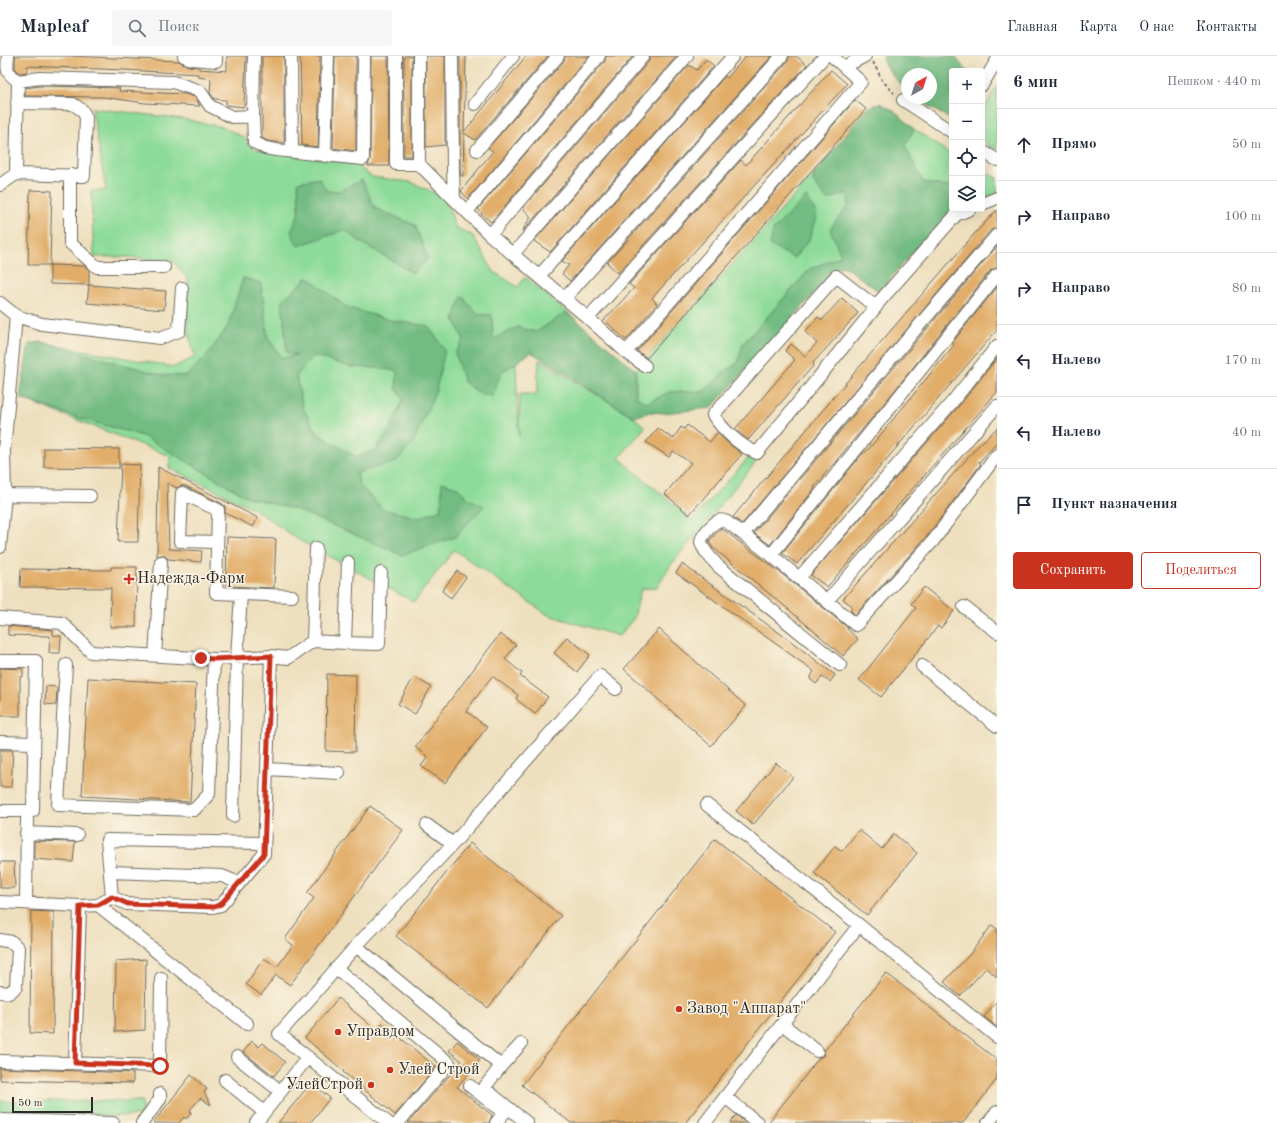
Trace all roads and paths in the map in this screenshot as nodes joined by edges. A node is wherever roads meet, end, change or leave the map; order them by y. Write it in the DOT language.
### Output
graph roads {
  1 [pos="184,56"];
  2 [pos="216,56"];
  3 [pos="254,56"];
  4 [pos="291,56"];
  5 [pos="328,56"];
  6 [pos="364,56"];
  7 [pos="396,56"];
  8 [pos="419,56"];
  9 [pos="452,56"];
  10 [pos="514,56"];
  11 [pos="558,56"];
  12 [pos="599,56"];
  13 [pos="643,56"];
  14 [pos="686,56"];
  15 [pos="733,56"];
  16 [pos="782,56"];
  17 [pos="825,56"];
  18 [pos="832,56"];
  19 [pos="868,58"];
  20 [pos="5,60"];
  21 [pos="997,60"];
  22 [pos="844,67"];
  23 [pos="18,80"];
  24 [pos="985,80"];
  25 [pos="901,98"];
  26 [pos="17,103"];
  27 [pos="474,104"];
  28 [pos="909,104"];
  29 [pos="253,116"];
  30 [pos="949,129"];
  31 [pos="477,150"];
  32 [pos="292,151"];
  33 [pos="985,153"];
  34 [pos="325,156"];
  35 [pos="997,160"];
  36 [pos="419,164"];
  37 [pos="16,174"];
  38 [pos="70,175"];
  39 [pos="0,185"];
  40 [pos="997,198"];
  41 [pos="454,199"];
  42 [pos="985,203"];
  43 [pos="467,211"];
  44 [pos="963,212"];
  45 [pos="490,235"];
  46 [pos="997,235"];
  47 [pos="513,254"];
  48 [pos="164,267"];
  49 [pos="997,275"];
  50 [pos="539,276"];
  51 [pos="182,288"];
  52 [pos="565,298"];
  53 [pos="0,303"];
  54 [pos="876,307"];
  55 [pos="16,316"];
  56 [pos="588,318"];
  57 [pos="997,346"];
  58 [pos="626,352"];
  59 [pos="645,366"];
  60 [pos="997,406"];
  61 [pos="997,454"];
  62 [pos="5,495"];
  63 [pos="90,496"];
  64 [pos="743,534"];
  65 [pos="217,542"];
  66 [pos="0,547"];
  67 [pos="316,548"];
  68 [pos="770,555"];
  69 [pos="161,562"];
  70 [pos="348,562"];
  71 [pos="381,573"];
  72 [pos="799,578"];
  73 [pos="241,594"];
  74 [pos="292,596"];
  75 [pos="827,601"];
  76 [pos="964,607"];
  77 [pos="0,618"];
  78 [pos="997,632"];
  79 [pos="313,641"];
  80 [pos="345,643"];
  81 [pos="154,656"];
  82 [pos="271,656"];
  83 [pos="237,658"];
  84 [pos="214,659"];
  85 [pos="0,661"];
  86 [pos="66,665"];
  87 [pos="840,665"];
  88 [pos="922,666"];
  89 [pos="616,689"];
  90 [pos="997,726"];
  91 [pos="0,742"];
  92 [pos="34,743"];
  93 [pos="267,770"];
  94 [pos="340,773"];
  95 [pos="707,805"];
  96 [pos="0,810"];
  97 [pos="233,816"];
  98 [pos="27,818"];
  99 [pos="427,825"];
  100 [pos="26,833"];
  101 [pos="77,835"];
  102 [pos="264,843"];
  103 [pos="453,844"];
  104 [pos="110,872"];
  105 [pos="239,883"];
  106 [pos="112,897"];
  107 [pos="0,902"];
  108 [pos="26,903"];
  109 [pos="98,905"];
  110 [pos="80,906"];
  111 [pos="859,925"];
  112 [pos="0,940"];
  113 [pos="356,946"];
  114 [pos="336,968"];
  115 [pos="161,978"];
  116 [pos="0,992"];
  117 [pos="247,1024"];
  118 [pos="782,1024"];
  119 [pos="997,1037"];
  120 [pos="521,1044"];
  121 [pos="817,1051"];
  122 [pos="237,1057"];
  123 [pos="308,1057"];
  124 [pos="0,1061"];
  125 [pos="75,1063"];
  126 [pos="502,1066"];
  127 [pos="224,1080"];
  128 [pos="470,1086"];
  129 [pos="280,1092"];
  130 [pos="160,1094"];
  131 [pos="725,1097"];
  132 [pos="264,1112"];
  133 [pos="997,1112"];
  134 [pos="0,1120"];
  135 [pos="113,1123"];
  136 [pos="142,1123"];
  137 [pos="256,1123"];
  138 [pos="388,1123"];
  139 [pos="398,1123"];
  140 [pos="496,1123"];
  141 [pos="527,1123"];
  142 [pos="705,1123"];
  143 [pos="758,1123"];
  144 [pos="988,1123"];
  1 -- 2 [label="street"];
  3 -- 29 [label="street"];
  4 -- 32 [label="street"];
  5 -- 34 [label="street"];
  6 -- 34 [label="street"];
  7 -- 36 [label="street"];
  8 -- 36 [label="street"];
  9 -- 41 [label="street"];
  10 -- 27 [label="street"];
  11 -- 31 [label="street"];
  12 -- 43 [label="street"];
  13 -- 45 [label="street"];
  14 -- 47 [label="street"];
  15 -- 50 [label="street"];
  16 -- 52 [label="street"];
  17 -- 56 [label="street"];
  18 -- 22 [label="street"];
  19 -- 22 [label="street"];
  19 -- 25 [label="path"];
  20 -- 23 [label="street"];
  21 -- 24 [label="street"];
  22 -- 58 [label="street"];
  23 -- 26 [label="street"];
  23 -- 29 [label="street"];
  26 -- 37 [label="street"];
  26 -- 38 [label="street"];
  28 -- 30 [label="street"];
  29 -- 32 [label="street"];
  32 -- 34 [label="street"];
  33 -- 35 [label="street"];
  36 -- 41 [label="street"];
  37 -- 38 [label="street"];
  37 -- 39 [label="street"];
  38 -- 48 [label="street"];
  40 -- 42 [label="street"];
  41 -- 43 [label="street"];
  43 -- 45 [label="street"];
  44 -- 54 [label="street"];
  45 -- 47 [label="street"];
  46 -- 64 [label="street"];
  47 -- 50 [label="street"];
  49 -- 68 [label="street"];
  50 -- 52 [label="street"];
  51 -- 55 [label="street"];
  52 -- 56 [label="street"];
  53 -- 55 [label="street"];
  54 -- 54 [label="street"];
  55 -- 62 [label="street"];
  56 -- 58 [label="street"];
  57 -- 72 [label="street"];
  58 -- 59 [label="street"];
  60 -- 75 [label="street"];
  61 -- 75 [label="street"];
  62 -- 63 [label="street"];
  62 -- 66 [label="street"];
  64 -- 68 [label="street"];
  64 -- 87 [label="street"];
  65 -- 65 [label="street"];
  65 -- 73 [label="street"];
  67 -- 79 [label="street"];
  68 -- 72 [label="street"];
  69 -- 81 [label="street"];
  70 -- 80 [label="street"];
  71 -- 80 [label="street"];
  72 -- 75 [label="street"];
  73 -- 74 [label="street"];
  73 -- 83 [label="street"];
  76 -- 78 [label="street"];
  77 -- 81 [label="street"];
  79 -- 80 [label="street"];
  79 -- 82 [label="street"];
  81 -- 84 [label="street"];
  82 -- 83 [label="street"];
  82 -- 93 [label="street"];
  83 -- 84 [label="street"];
  83 -- 97 [label="street"];
  84 -- 86 [label="street"];
  85 -- 92 [label="street"];
  88 -- 90 [label="street"];
  89 -- 103 [label="street"];
  91 -- 92 [label="street"];
  92 -- 96 [label="street"];
  93 -- 94 [label="street"];
  93 -- 102 [label="street"];
  95 -- 111 [label="street"];
  98 -- 100 [label="street"];
  99 -- 103 [label="street"];
  100 -- 101 [label="street"];
  100 -- 108 [label="street"];
  102 -- 104 [label="street"];
  102 -- 105 [label="street"];
  103 -- 113 [label="street"];
  104 -- 105 [label="street"];
  104 -- 106 [label="street"];
  105 -- 106 [label="street"];
  106 -- 109 [label="street"];
  107 -- 108 [label="street"];
  108 -- 110 [label="street"];
  109 -- 110 [label="street"];
  109 -- 117 [label="street"];
  110 -- 125 [label="street"];
  111 -- 118 [label="street"];
  111 -- 119 [label="street"];
  112 -- 116 [label="street"];
  113 -- 114 [label="street"];
  113 -- 126 [label="street"];
  114 -- 123 [label="street"];
  114 -- 139 [label="street"];
  115 -- 125 [label="street"];
  118 -- 121 [label="street"];
  118 -- 131 [label="street"];
  120 -- 126 [label="street"];
  122 -- 129 [label="street"];
  123 -- 129 [label="street"];
  123 -- 138 [label="street"];
  124 -- 125 [label="street"];
  126 -- 141 [label="street"];
  127 -- 132 [label="street"];
  128 -- 140 [label="street"];
  129 -- 132 [label="street"];
  130 -- 136 [label="street"];
  131 -- 142 [label="street"];
  131 -- 143 [label="street"];
  132 -- 137 [label="street"];
  133 -- 144 [label="street"];
  134 -- 135 [label="street"];
}
